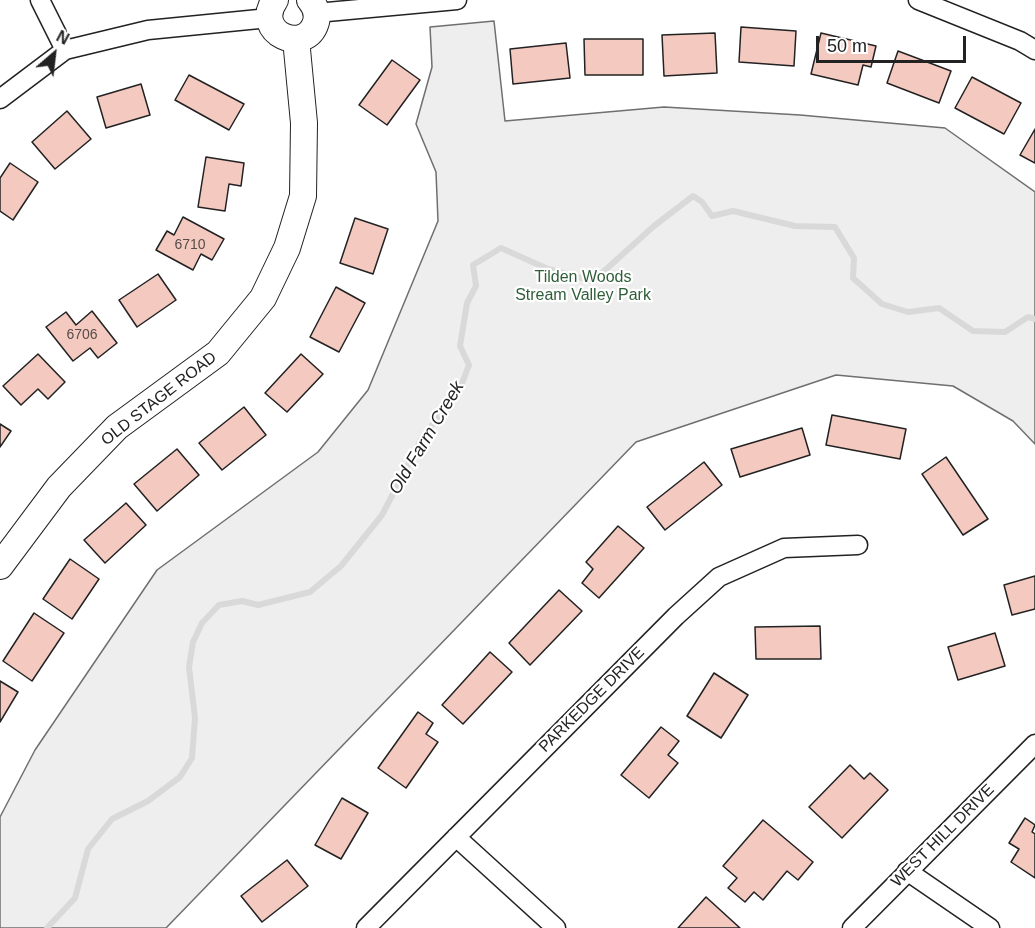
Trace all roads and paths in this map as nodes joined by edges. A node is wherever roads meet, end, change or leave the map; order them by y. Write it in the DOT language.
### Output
graph roads {
  1 [pos="40,0"];
  2 [pos="457,0"];
  3 [pos="918,0"];
  4 [pos="313,6"];
  5 [pos="272,9"];
  6 [pos="296,39"];
  7 [pos="1035,50"];
  8 [pos="65,51"];
  9 [pos="0,99"];
  10 [pos="858,544"];
  11 [pos="0,567"];
  12 [pos="1035,744"];
  13 [pos="456,837"];
  14 [pos="907,871"];
  15 [pos="366,928"];
  16 [pos="556,928"];
  17 [pos="852,928"];
  18 [pos="990,928"];
  1 -- 8 [label="street"];
  2 -- 4 [label="street"];
  3 -- 7 [label="street"];
  4 -- 6 [label="street"];
  5 -- 6 [label="street"];
  5 -- 8 [label="street"];
  6 -- 11 [label="street, OLD STAGE ROAD"];
  8 -- 9 [label="street"];
  10 -- 13 [label="street, PARKEDGE DRIVE"];
  12 -- 14 [label="street, WEST HILL DRIVE"];
  13 -- 15 [label="street, PARKEDGE DRIVE"];
  13 -- 16 [label="street"];
  14 -- 17 [label="street, WEST HILL DRIVE"];
  14 -- 18 [label="street"];
}
